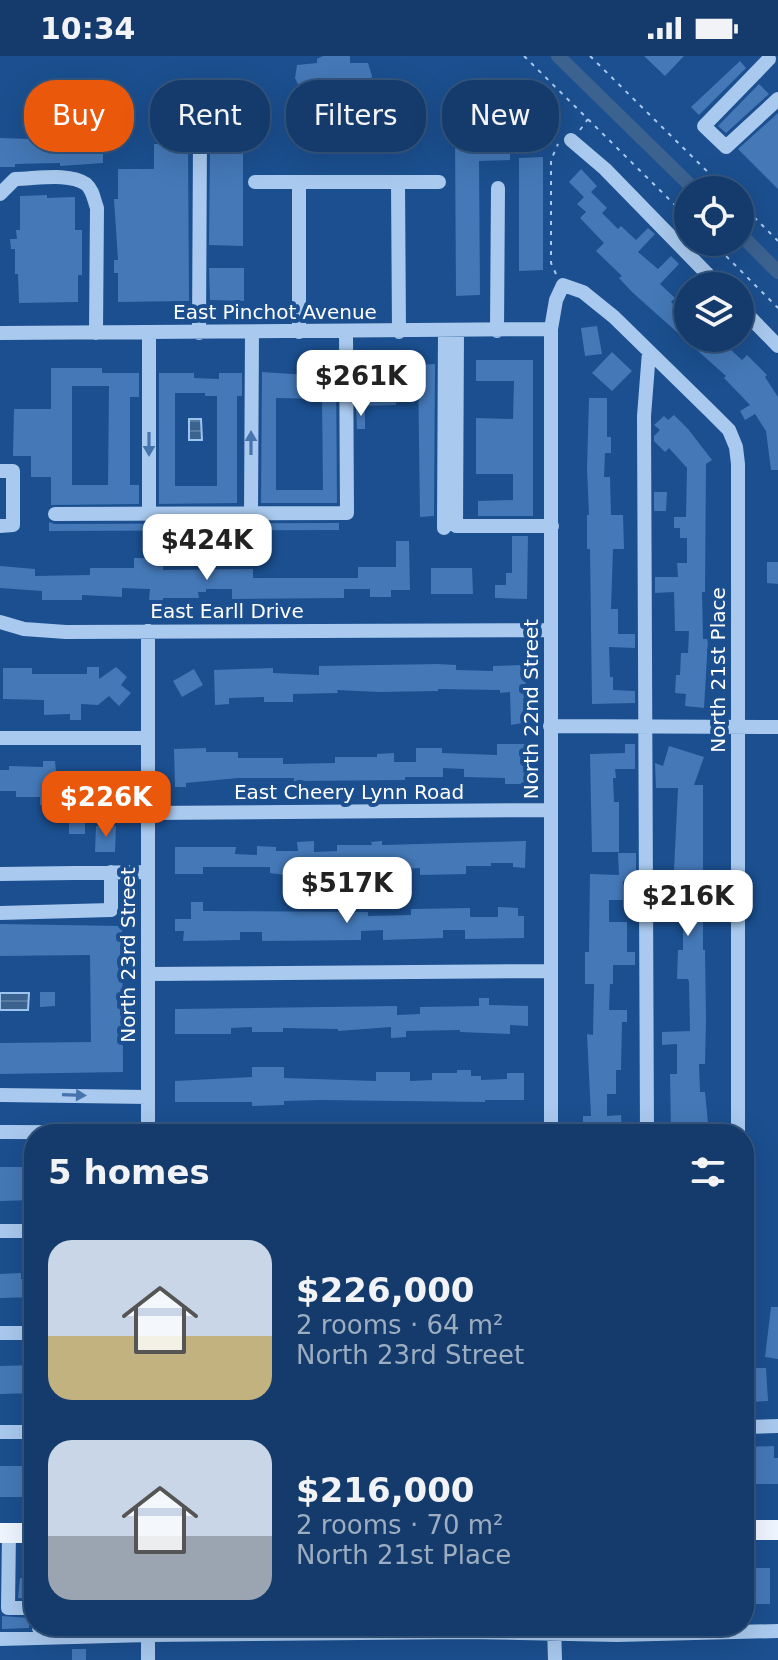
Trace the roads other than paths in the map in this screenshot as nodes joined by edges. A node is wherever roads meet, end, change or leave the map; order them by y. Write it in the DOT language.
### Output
graph roads {
  1 [pos="771,61"];
  2 [pos="778,99"];
  3 [pos="571,140"];
  4 [pos="200,152"];
  5 [pos="255,182"];
  6 [pos="299,182"];
  7 [pos="398,182"];
  8 [pos="439,182"];
  9 [pos="498,188"];
  10 [pos="0,194"];
  11 [pos="705,272"];
  12 [pos="563,285"];
  13 [pos="754,321"];
  14 [pos="551,329"];
  15 [pos="451,331"];
  16 [pos="497,331"];
  17 [pos="252,332"];
  18 [pos="299,332"];
  19 [pos="346,332"];
  20 [pos="399,332"];
  21 [pos="0,333"];
  22 [pos="96,333"];
  23 [pos="149,333"];
  24 [pos="199,333"];
  25 [pos="778,346"];
  26 [pos="649,352"];
  27 [pos="0,471"];
  28 [pos="149,513"];
  29 [pos="251,513"];
  30 [pos="55,514"];
  31 [pos="0,526"];
  32 [pos="552,526"];
  33 [pos="444,528"];
  34 [pos="0,622"];
  35 [pos="551,630"];
  36 [pos="148,631"];
  37 [pos="550,726"];
  38 [pos="647,726"];
  39 [pos="737,726"];
  40 [pos="778,727"];
  41 [pos="0,738"];
  42 [pos="148,738"];
  43 [pos="551,810"];
  44 [pos="148,813"];
  45 [pos="111,872"];
  46 [pos="148,872"];
  47 [pos="0,874"];
  48 [pos="0,913"];
  49 [pos="551,971"];
  50 [pos="148,974"];
  51 [pos="0,1095"];
  52 [pos="148,1097"];
  53 [pos="148,1124"];
  54 [pos="551,1124"];
  55 [pos="647,1124"];
  56 [pos="738,1124"];
  57 [pos="0,1132"];
  58 [pos="24,1132"];
  59 [pos="0,1231"];
  60 [pos="24,1231"];
  61 [pos="0,1333"];
  62 [pos="24,1333"];
  63 [pos="778,1426"];
  64 [pos="754,1427"];
  65 [pos="0,1432"];
  66 [pos="24,1432"];
  67 [pos="754,1530"];
  68 [pos="778,1530"];
  69 [pos="4,1533"];
  70 [pos="24,1608"];
  71 [pos="754,1631"];
  72 [pos="778,1631"];
  73 [pos="56,1636"];
  74 [pos="148,1636"];
  75 [pos="554,1636"];
  76 [pos="0,1639"];
  77 [pos="148,1660"];
  78 [pos="555,1660"];
  1 -- 2 [label="street"];
  3 -- 11 [label="street"];
  4 -- 24 [label="street"];
  5 -- 6 [label="street"];
  6 -- 7 [label="street"];
  6 -- 18 [label="street"];
  7 -- 8 [label="street"];
  7 -- 20 [label="street"];
  9 -- 16 [label="street"];
  10 -- 22 [label="street"];
  12 -- 14 [label="street, North 22nd Street"];
  12 -- 26 [label="street, North 21st Place"];
  13 -- 25 [label="street"];
  14 -- 16 [label="street, East Pinchot Avenue"];
  14 -- 32 [label="street, North 22nd Street"];
  15 -- 16 [label="street, East Pinchot Avenue"];
  15 -- 20 [label="street, East Pinchot Avenue"];
  15 -- 32 [label="street"];
  15 -- 33 [label="street"];
  17 -- 18 [label="street, East Pinchot Avenue"];
  17 -- 24 [label="street, East Pinchot Avenue"];
  29 -- 17 [label="street, one-way"];
  18 -- 19 [label="street, East Pinchot Avenue"];
  19 -- 20 [label="street, East Pinchot Avenue"];
  19 -- 29 [label="street"];
  21 -- 22 [label="street, East Pinchot Avenue"];
  22 -- 23 [label="street, East Pinchot Avenue"];
  23 -- 24 [label="street, East Pinchot Avenue"];
  23 -- 28 [label="street, one-way"];
  26 -- 38 [label="street"];
  26 -- 39 [label="street, North 21st Place"];
  27 -- 31 [label="street"];
  28 -- 29 [label="street"];
  28 -- 30 [label="street"];
  32 -- 35 [label="street, North 22nd Street"];
  34 -- 36 [label="street, East Earll Drive"];
  35 -- 36 [label="street, East Earll Drive"];
  35 -- 37 [label="street, North 22nd Street"];
  36 -- 42 [label="street, North 23rd Street"];
  37 -- 38 [label="street"];
  37 -- 43 [label="street, North 22nd Street"];
  38 -- 39 [label="street"];
  38 -- 55 [label="street"];
  39 -- 40 [label="street"];
  39 -- 56 [label="street, North 21st Place"];
  41 -- 42 [label="street"];
  42 -- 44 [label="street, North 23rd Street"];
  43 -- 44 [label="street, East Cheery Lynn Road"];
  43 -- 49 [label="street, North 22nd Street"];
  44 -- 46 [label="street, North 23rd Street"];
  45 -- 46 [label="street"];
  45 -- 47 [label="street"];
  45 -- 48 [label="street"];
  46 -- 50 [label="street, North 23rd Street"];
  49 -- 50 [label="street"];
  49 -- 54 [label="street, North 22nd Street"];
  50 -- 52 [label="street, North 23rd Street"];
  51 -- 52 [label="street, one-way"];
  52 -- 53 [label="street, North 23rd Street"];
  57 -- 58 [label="street"];
  59 -- 60 [label="street"];
  61 -- 62 [label="street"];
  63 -- 64 [label="street"];
  65 -- 66 [label="street"];
  67 -- 68 [label="main road"];
  69 -- 70 [label="street"];
  71 -- 72 [label="street"];
  73 -- 76 [label="street"];
  74 -- 77 [label="street"];
  75 -- 78 [label="street"];
}
